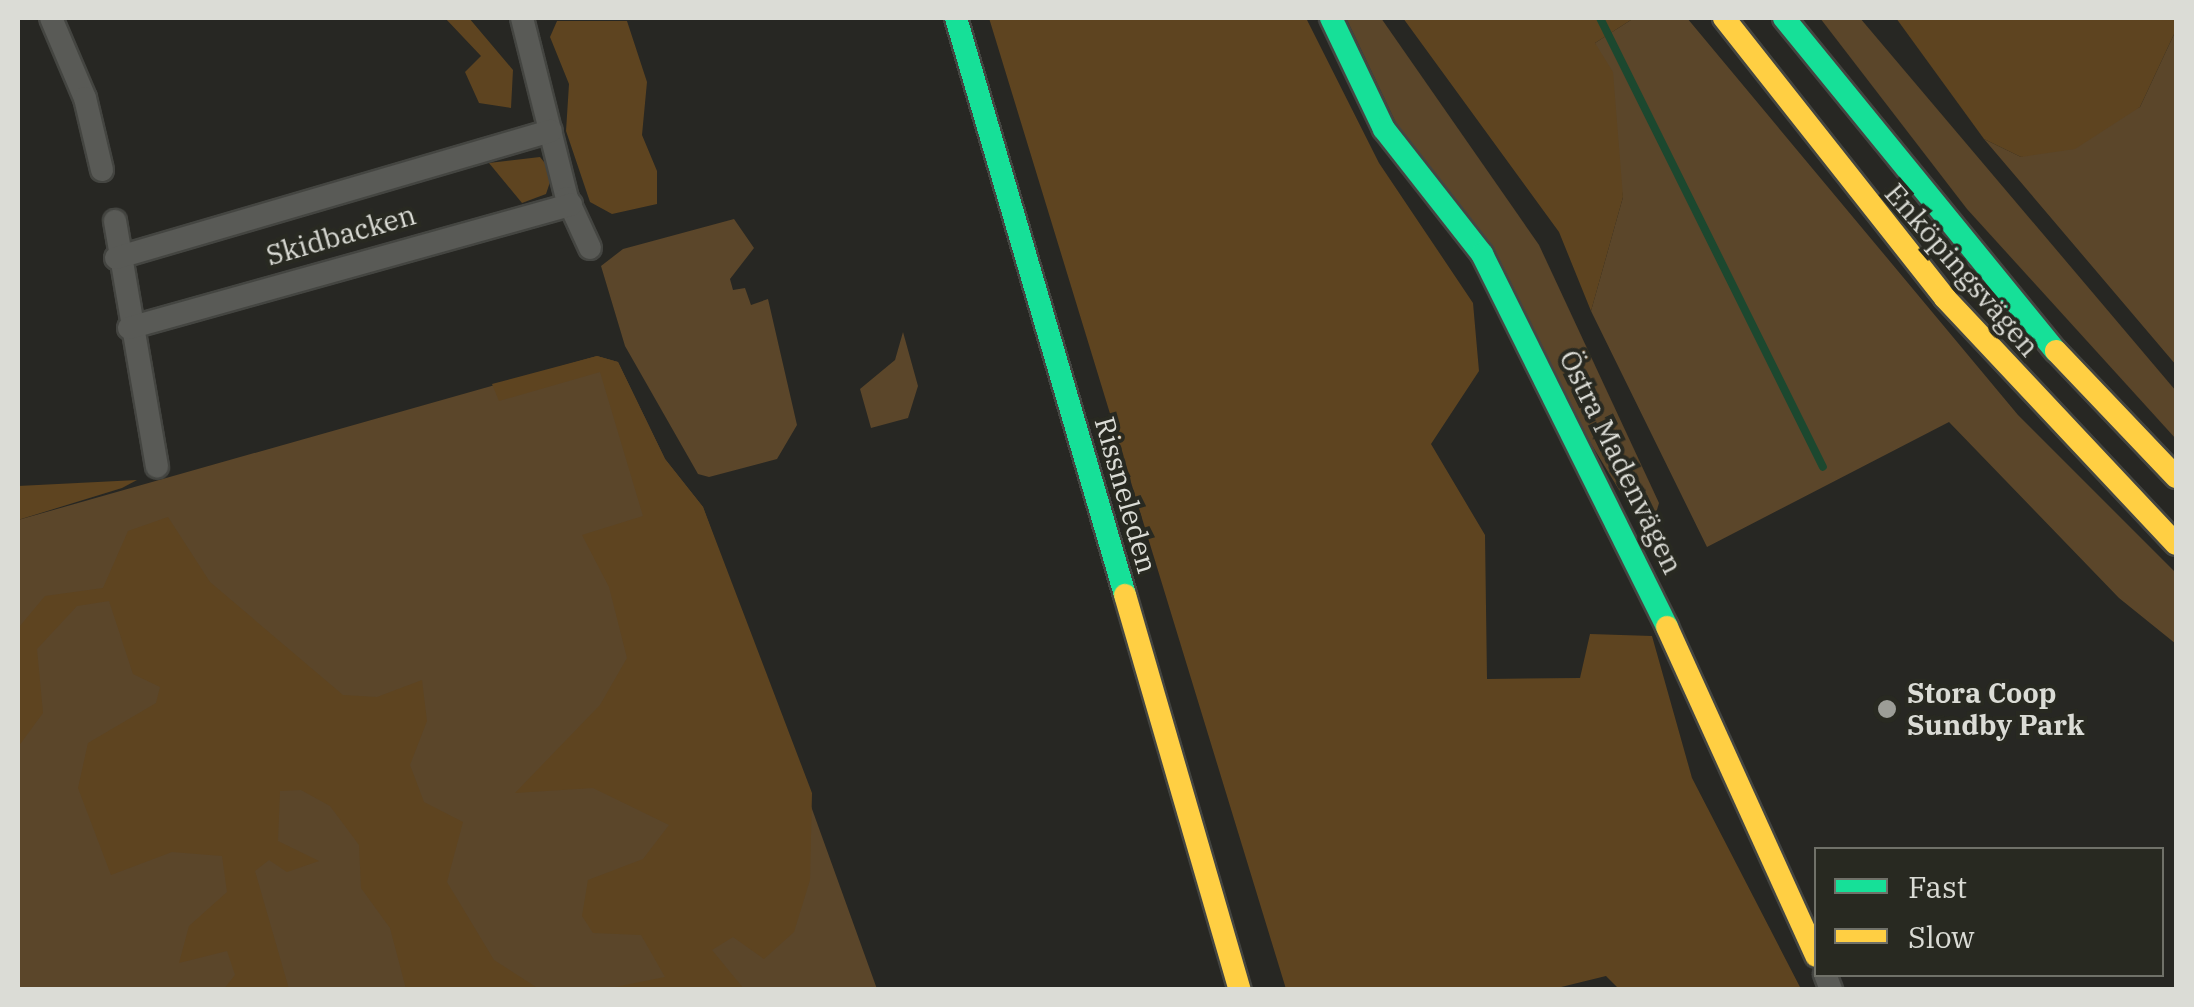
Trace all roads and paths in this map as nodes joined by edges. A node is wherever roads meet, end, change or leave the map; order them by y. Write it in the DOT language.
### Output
graph roads {
  1 [pos="51,18"];
  2 [pos="522,18"];
  3 [pos="956,18"];
  4 [pos="1331,18"];
  5 [pos="1724,18"];
  6 [pos="1784,18"];
  7 [pos="550,131"];
  8 [pos="102,170"];
  9 [pos="571,205"];
  10 [pos="115,221"];
  11 [pos="590,248"];
  12 [pos="116,258"];
  13 [pos="129,328"];
  14 [pos="157,466"];
  15 [pos="2176,478"];
  16 [pos="2176,544"];
  17 [pos="1814,952"];
  18 [pos="1240,990"];
  1 -- 8 [label="street"];
  2 -- 7 [label="street"];
  3 -- 18 [label="street, Rissneleden"];
  4 -- 17 [label="street, Östra Madenvägen"];
  5 -- 16 [label="street, Enköpingsvägen"];
  6 -- 15 [label="street, Enköpingsvägen"];
  7 -- 9 [label="street"];
  7 -- 12 [label="street, Skidbacken"];
  9 -- 11 [label="street"];
  9 -- 13 [label="street, Skidbacken"];
  10 -- 12 [label="street"];
  12 -- 13 [label="street"];
  13 -- 14 [label="street"];
}
